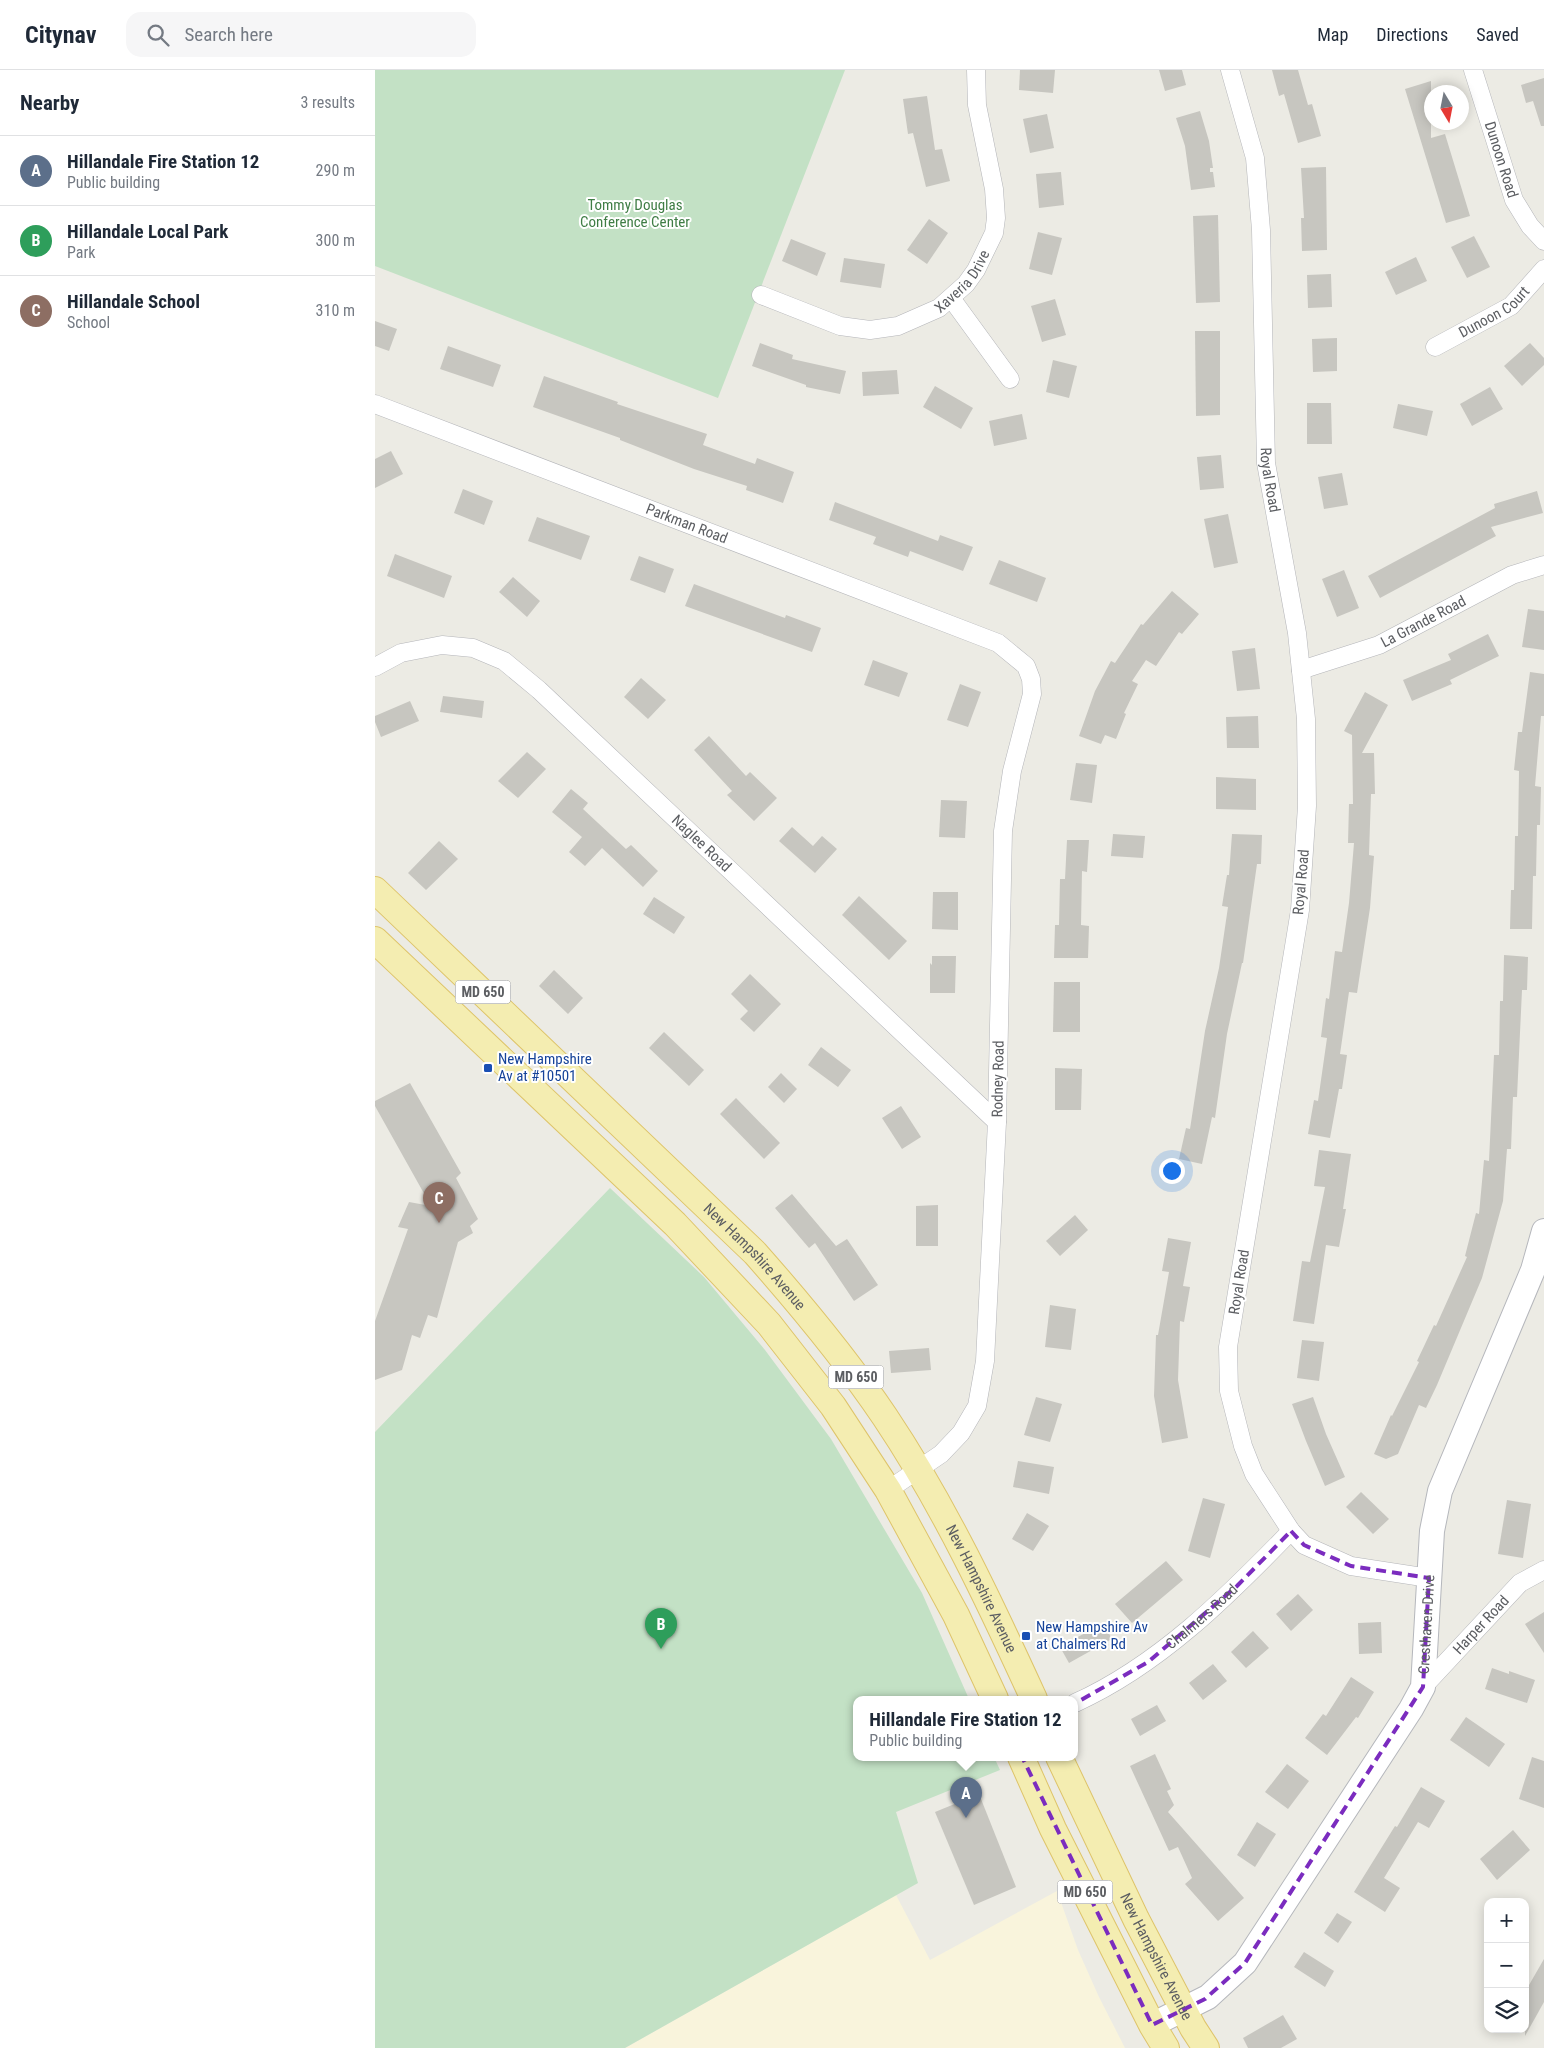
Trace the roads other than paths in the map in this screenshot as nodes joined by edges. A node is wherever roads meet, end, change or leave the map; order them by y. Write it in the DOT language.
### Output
graph roads {
  1 [pos="976,70"];
  2 [pos="1230,70"];
  3 [pos="1473,70"];
  4 [pos="1544,241"];
  5 [pos="1544,269"];
  6 [pos="761,295"];
  7 [pos="951,298"];
  8 [pos="1435,347"];
  9 [pos="1010,379"];
  10 [pos="375,404"];
  11 [pos="1544,565"];
  12 [pos="998,644"];
  13 [pos="375,667"];
  14 [pos="1301,670"];
  15 [pos="375,890"];
  16 [pos="375,940"];
  17 [pos="997,1122"];
  18 [pos="1544,1231"];
  19 [pos="918,1470"];
  20 [pos="887,1490"];
  21 [pos="1291,1531"];
  22 [pos="1544,1570"];
  23 [pos="1429,1578"];
  24 [pos="1423,1687"];
  25 [pos="994,1696"];
  26 [pos="1033,1696"];
  27 [pos="1078,1701"];
  28 [pos="1023,1761"];
  29 [pos="1061,1761"];
  30 [pos="1184,2010"];
  31 [pos="1151,2025"];
  32 [pos="1166,2048"];
  33 [pos="1206,2048"];
  1 -- 7 [label="street, Xaveria Drive"];
  2 -- 14 [label="street, Royal Road"];
  3 -- 4 [label="street, Dunoon Road"];
  5 -- 8 [label="street, Dunoon Court"];
  6 -- 7 [label="street, Xaveria Drive"];
  7 -- 9 [label="street"];
  10 -- 12 [label="street, Parkman Road"];
  11 -- 14 [label="street, La Grande Road"];
  12 -- 17 [label="street, Rodney Road"];
  13 -- 17 [label="street, Naglee Road"];
  14 -- 21 [label="street, Royal Road"];
  15 -- 19 [label="main road, New Hampshire Avenue / MD 650"];
  16 -- 20 [label="main road, MD 650"];
  17 -- 19 [label="street, Rodney Road"];
  18 -- 23 [label="street, Cresthaven Drive"];
  19 -- 20 [label="street, Rodney Road"];
  19 -- 26 [label="main road, New Hampshire Avenue / MD 650"];
  20 -- 25 [label="main road, MD 650"];
  21 -- 23 [label="street, Royal Road"];
  21 -- 27 [label="street, Chalmers Road"];
  22 -- 24 [label="street, Harper Road"];
  23 -- 24 [label="street, Cresthaven Drive"];
  24 -- 30 [label="street, Cresthaven Drive"];
  28 -- 31 [label="main road, MD 650"];
  29 -- 30 [label="main road, New Hampshire Avenue / MD 650"];
  30 -- 31 [label="street, Cresthaven Drive"];
  30 -- 33 [label="main road, New Hampshire Avenue / MD 650"];
  31 -- 32 [label="main road, MD 650"];
}
